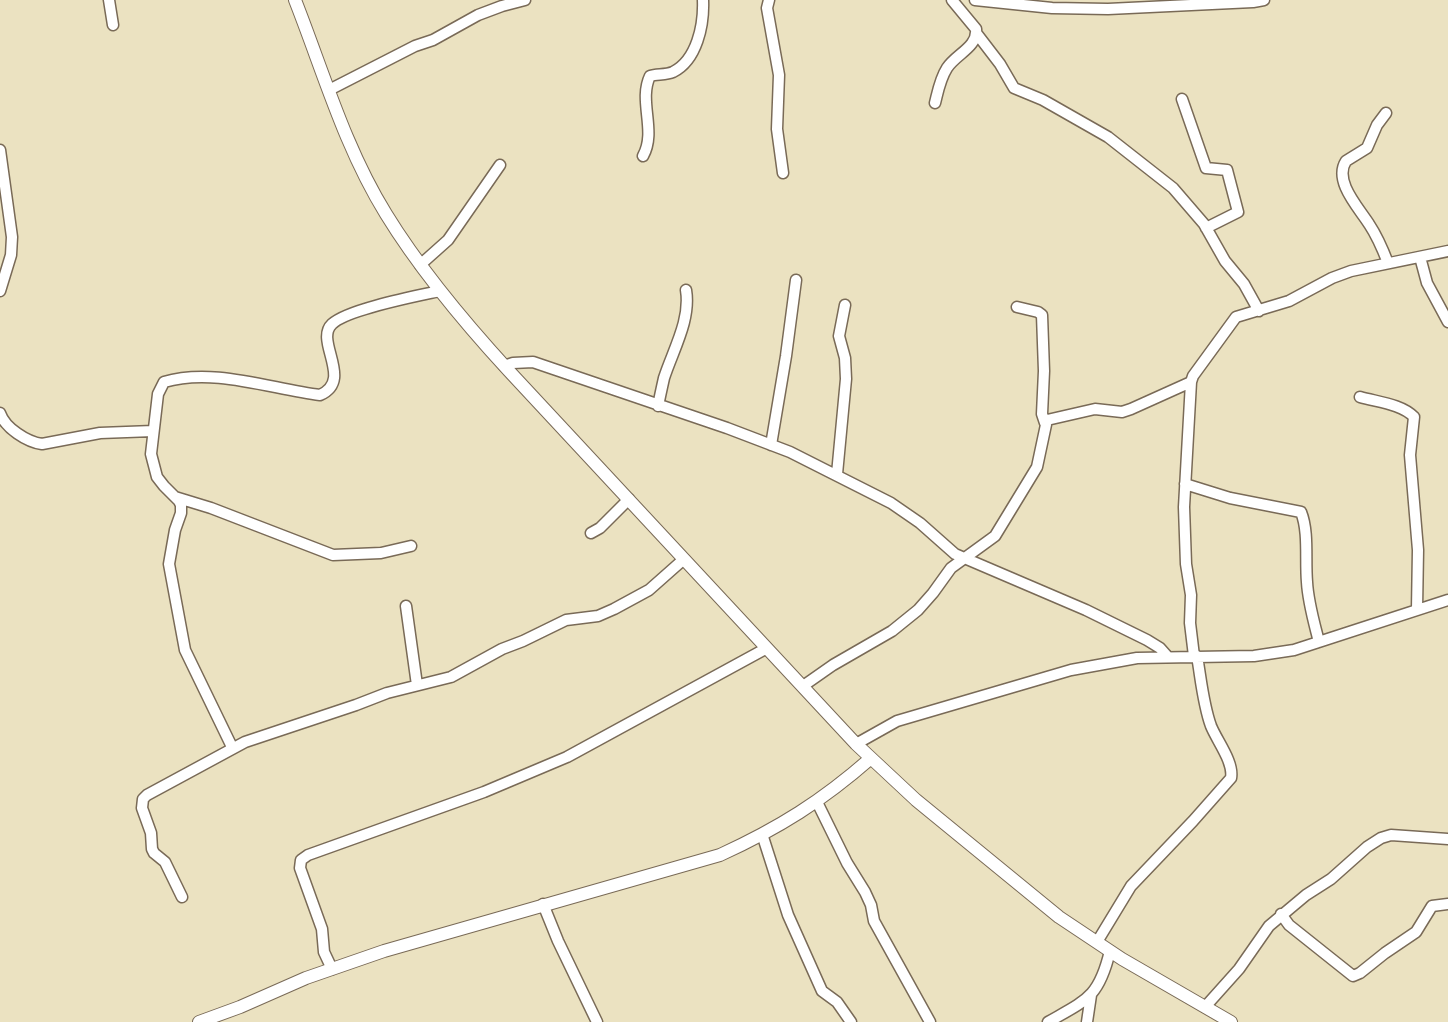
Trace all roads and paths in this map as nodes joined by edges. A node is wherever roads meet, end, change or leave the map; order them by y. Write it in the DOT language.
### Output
graph roads {
  1 [pos="109,0"];
  2 [pos="295,0"];
  3 [pos="525,0"];
  4 [pos="704,0"];
  5 [pos="768,0"];
  6 [pos="952,0"];
  7 [pos="975,0"];
  8 [pos="1264,0"];
  9 [pos="1239,1"];
  10 [pos="113,25"];
  11 [pos="977,34"];
  12 [pos="329,90"];
  13 [pos="1182,99"];
  14 [pos="935,104"];
  15 [pos="1386,113"];
  16 [pos="0,150"];
  17 [pos="644,156"];
  18 [pos="500,165"];
  19 [pos="783,173"];
  20 [pos="1206,228"];
  21 [pos="1448,251"];
  22 [pos="1420,257"];
  23 [pos="1388,263"];
  24 [pos="420,265"];
  25 [pos="796,280"];
  26 [pos="686,290"];
  27 [pos="0,291"];
  28 [pos="440,291"];
  29 [pos="845,305"];
  30 [pos="1017,307"];
  31 [pos="1259,311"];
  32 [pos="1448,322"];
  33 [pos="504,366"];
  34 [pos="1191,382"];
  35 [pos="1360,397"];
  36 [pos="658,405"];
  37 [pos="0,413"];
  38 [pos="1045,423"];
  39 [pos="153,431"];
  40 [pos="771,445"];
  41 [pos="837,474"];
  42 [pos="1185,484"];
  43 [pos="175,497"];
  44 [pos="629,499"];
  45 [pos="591,533"];
  46 [pos="411,546"];
  47 [pos="963,558"];
  48 [pos="684,559"];
  49 [pos="1448,600"];
  50 [pos="406,606"];
  51 [pos="1417,609"];
  52 [pos="1319,642"];
  53 [pos="767,648"];
  54 [pos="1196,656"];
  55 [pos="1168,657"];
  56 [pos="417,685"];
  57 [pos="803,686"];
  58 [pos="856,744"];
  59 [pos="232,747"];
  60 [pos="871,758"];
  61 [pos="818,802"];
  62 [pos="762,834"];
  63 [pos="1448,839"];
  64 [pos="182,897"];
  65 [pos="543,904"];
  66 [pos="1448,904"];
  67 [pos="1281,914"];
  68 [pos="1097,942"];
  69 [pos="1110,951"];
  70 [pos="332,969"];
  71 [pos="1091,995"];
  72 [pos="1205,1007"];
  73 [pos="199,1022"];
  74 [pos="597,1022"];
  75 [pos="851,1022"];
  76 [pos="930,1022"];
  77 [pos="1048,1022"];
  78 [pos="1086,1022"];
  79 [pos="1231,1022"];
  1 -- 10 [label="street"];
  2 -- 12 [label="main road"];
  3 -- 12 [label="street"];
  4 -- 17 [label="street"];
  5 -- 19 [label="street"];
  6 -- 11 [label="street"];
  7 -- 9 [label="street"];
  8 -- 9 [label="street"];
  11 -- 14 [label="street"];
  11 -- 20 [label="street"];
  12 -- 24 [label="main road"];
  13 -- 20 [label="street"];
  15 -- 23 [label="street"];
  16 -- 27 [label="street"];
  18 -- 24 [label="street"];
  20 -- 31 [label="street"];
  21 -- 22 [label="street"];
  22 -- 23 [label="street"];
  22 -- 32 [label="street"];
  23 -- 31 [label="street"];
  24 -- 28 [label="main road"];
  25 -- 40 [label="street"];
  26 -- 36 [label="street"];
  28 -- 33 [label="main road"];
  28 -- 39 [label="street"];
  29 -- 41 [label="street"];
  30 -- 38 [label="street"];
  31 -- 34 [label="street"];
  33 -- 36 [label="street"];
  33 -- 44 [label="main road"];
  34 -- 38 [label="street"];
  34 -- 42 [label="street"];
  35 -- 51 [label="street"];
  36 -- 40 [label="street"];
  37 -- 39 [label="street"];
  38 -- 47 [label="street"];
  39 -- 43 [label="street"];
  40 -- 41 [label="street"];
  41 -- 47 [label="street"];
  42 -- 52 [label="street"];
  42 -- 54 [label="street"];
  43 -- 46 [label="street"];
  43 -- 59 [label="street"];
  44 -- 45 [label="street"];
  44 -- 48 [label="main road"];
  47 -- 55 [label="street"];
  47 -- 57 [label="street"];
  48 -- 53 [label="main road"];
  48 -- 56 [label="street"];
  49 -- 51 [label="street"];
  50 -- 56 [label="street"];
  51 -- 52 [label="street"];
  52 -- 54 [label="street"];
  53 -- 57 [label="main road"];
  53 -- 70 [label="street"];
  54 -- 55 [label="street"];
  54 -- 68 [label="street"];
  55 -- 58 [label="street"];
  56 -- 59 [label="street"];
  57 -- 58 [label="main road"];
  58 -- 60 [label="main road"];
  59 -- 64 [label="street"];
  60 -- 61 [label="main road"];
  60 -- 68 [label="main road"];
  61 -- 62 [label="main road"];
  61 -- 76 [label="street"];
  62 -- 65 [label="main road"];
  62 -- 75 [label="street"];
  63 -- 67 [label="street"];
  65 -- 70 [label="main road"];
  65 -- 74 [label="street"];
  66 -- 67 [label="street"];
  67 -- 72 [label="street"];
  68 -- 69 [label="main road"];
  69 -- 71 [label="street"];
  69 -- 72 [label="main road"];
  70 -- 73 [label="main road"];
  71 -- 77 [label="street"];
  71 -- 78 [label="street"];
  72 -- 79 [label="main road"];
}
